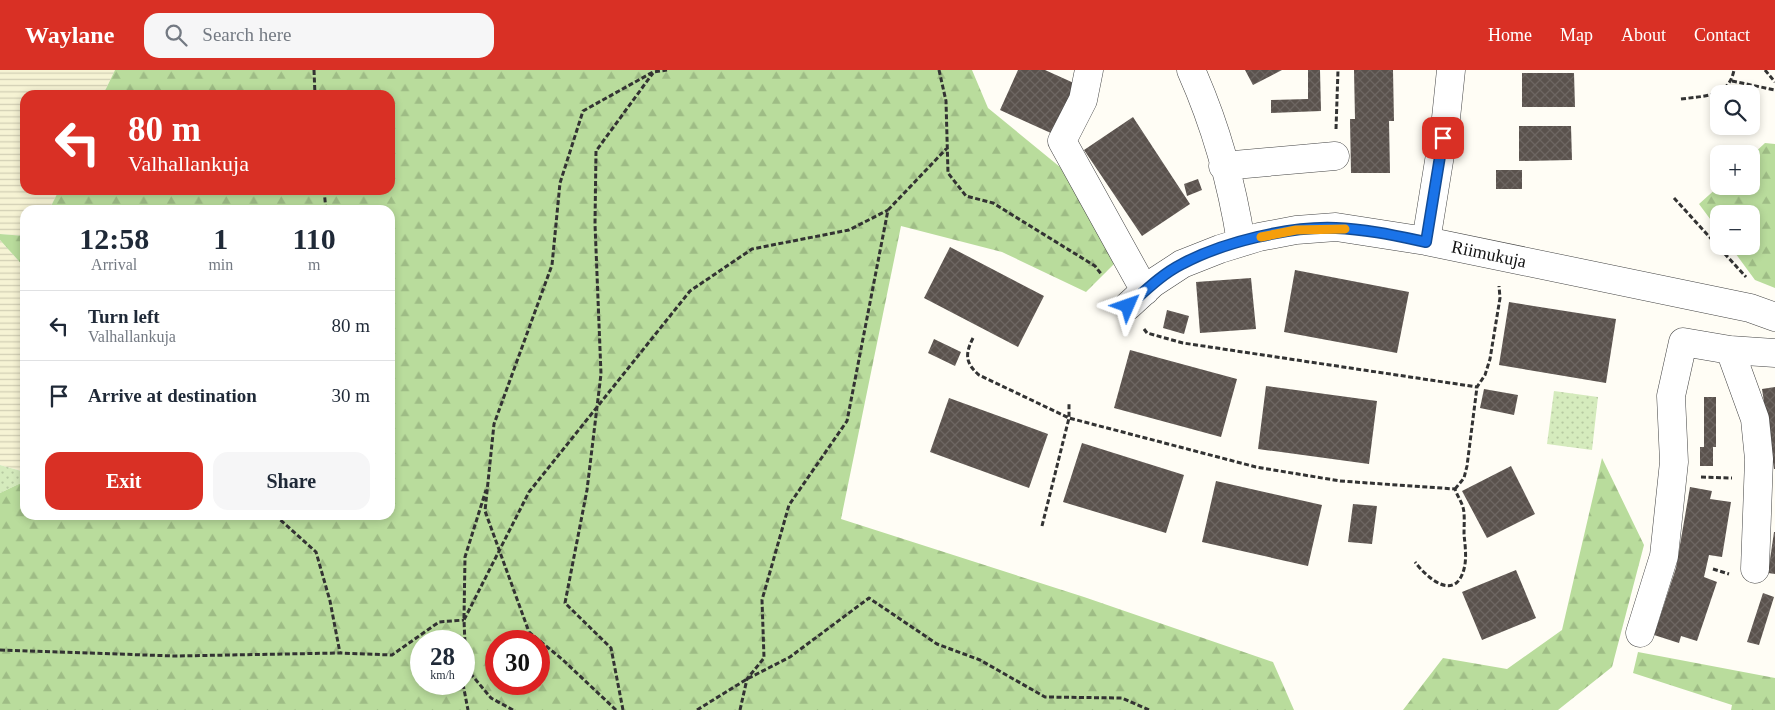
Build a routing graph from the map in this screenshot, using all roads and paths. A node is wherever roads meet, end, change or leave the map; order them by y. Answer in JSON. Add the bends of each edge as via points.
{"nodes":[{"id":1,"x":314,"y":70,"type":"edge"},
{"id":2,"x":667,"y":70,"type":"edge"},
{"id":3,"x":939,"y":70,"type":"edge"},
{"id":4,"x":1089,"y":70,"type":"edge"},
{"id":5,"x":1191,"y":70,"type":"edge"},
{"id":6,"x":1338,"y":70,"type":"edge"},
{"id":7,"x":1450,"y":70,"type":"edge"},
{"id":8,"x":1734,"y":70,"type":"edge"},
{"id":9,"x":1766,"y":70,"type":"edge"},
{"id":10,"x":654,"y":71,"type":"edge"},
{"id":11,"x":1732,"y":81,"type":"junction"},
{"id":12,"x":1775,"y":82,"type":"edge"},
{"id":13,"x":315,"y":90,"type":"edge"},
{"id":14,"x":1775,"y":90,"type":"edge"},
{"id":15,"x":1682,"y":99,"type":"dead end"},
{"id":16,"x":948,"y":147,"type":"junction"},
{"id":17,"x":1335,"y":156,"type":"joint"},
{"id":18,"x":1223,"y":166,"type":"junction"},
{"id":19,"x":1674,"y":198,"type":"dead end"},
{"id":20,"x":888,"y":210,"type":"junction"},
{"id":21,"x":1241,"y":242,"type":"junction"},
{"id":22,"x":1426,"y":242,"type":"junction"},
{"id":23,"x":1495,"y":283,"type":"dead end"},
{"id":24,"x":1752,"y":283,"type":"dead end"},
{"id":25,"x":1136,"y":298,"type":"junction"},
{"id":26,"x":1775,"y":317,"type":"edge"},
{"id":27,"x":973,"y":338,"type":"dead end"},
{"id":28,"x":1730,"y":350,"type":"junction"},
{"id":29,"x":1775,"y":353,"type":"edge"},
{"id":30,"x":1477,"y":387,"type":"junction"},
{"id":31,"x":1069,"y":404,"type":"dead end"},
{"id":32,"x":597,"y":407,"type":"junction"},
{"id":33,"x":1069,"y":418,"type":"junction"},
{"id":34,"x":1673,"y":476,"type":"junction"},
{"id":35,"x":1758,"y":479,"type":"junction"},
{"id":36,"x":488,"y":481,"type":"junction"},
{"id":37,"x":1455,"y":489,"type":"junction"},
{"id":38,"x":281,"y":520,"type":"edge"},
{"id":39,"x":1042,"y":526,"type":"dead end"},
{"id":40,"x":500,"y":548,"type":"junction"},
{"id":41,"x":1415,"y":562,"type":"dead end"},
{"id":42,"x":1756,"y":569,"type":"dead end"},
{"id":43,"x":464,"y":620,"type":"junction"},
{"id":44,"x":464,"y":630,"type":"edge"},
{"id":45,"x":1640,"y":633,"type":"dead end"},
{"id":46,"x":0,"y":650,"type":"edge"},
{"id":47,"x":340,"y":652,"type":"junction"},
{"id":48,"x":747,"y":679,"type":"junction"},
{"id":49,"x":465,"y":695,"type":"edge"},
{"id":50,"x":468,"y":710,"type":"edge"},
{"id":51,"x":513,"y":710,"type":"edge"},
{"id":52,"x":616,"y":710,"type":"edge"},
{"id":53,"x":623,"y":710,"type":"edge"},
{"id":54,"x":697,"y":710,"type":"edge"},
{"id":55,"x":740,"y":710,"type":"edge"},
{"id":56,"x":1149,"y":710,"type":"edge"}],
"edges":[{"from":1,"to":13,"type":"path"},
{"from":2,"to":10,"type":"path"},
{"from":3,"to":16,"type":"path","via":[[946,101]]},
{"from":4,"to":25,"type":"street","via":[[1083,100],[1062,141]]},
{"from":5,"to":18,"type":"street","via":[[1208,110]]},
{"from":6,"to":17,"type":"path"},
{"from":7,"to":22,"type":"street","via":[[1446,118]]},
{"from":8,"to":11,"type":"path"},
{"from":9,"to":12,"type":"path"},
{"from":10,"to":32,"type":"path","via":[[596,151],[600,374]]},
{"from":10,"to":36,"type":"path","via":[[583,110],[560,184],[552,265],[494,424]]},
{"from":11,"to":14,"type":"path"},
{"from":11,"to":15,"type":"path","via":[[1718,94]]},
{"from":16,"to":20,"type":"path"},
{"from":16,"to":25,"type":"path","via":[[948,173],[966,196],[993,203],[1095,266]]},
{"from":17,"to":18,"type":"street"},
{"from":18,"to":21,"type":"street"},
{"from":19,"to":24,"type":"path"},
{"from":20,"to":32,"type":"path","via":[[849,230],[752,249],[690,291]]},
{"from":20,"to":48,"type":"path","via":[[847,421],[789,505],[762,600],[764,658]]},
{"from":21,"to":22,"type":"street","name":"Riimukuja","via":[[1296,230],[1336,228]]},
{"from":21,"to":25,"type":"street","name":"Riimukuja","via":[[1182,264]]},
{"from":22,"to":26,"type":"street","name":"Riimukuja","via":[[1750,308]]},
{"from":23,"to":30,"type":"path","via":[[1501,288],[1490,359]]},
{"from":25,"to":30,"type":"path","via":[[1147,332],[1183,343]]},
{"from":27,"to":33,"type":"path","via":[[967,359],[970,368]]},
{"from":28,"to":29,"type":"street"},
{"from":28,"to":34,"type":"street","via":[[1683,342],[1671,396]]},
{"from":28,"to":35,"type":"street","via":[[1755,419]]},
{"from":30,"to":37,"type":"path","via":[[1467,466],[1464,478]]},
{"from":31,"to":33,"type":"path"},
{"from":32,"to":40,"type":"path","via":[[529,492]]},
{"from":32,"to":53,"type":"path","via":[[587,490],[565,603],[611,648]]},
{"from":33,"to":37,"type":"path","via":[[1285,473],[1340,481]]},
{"from":33,"to":39,"type":"path"},
{"from":34,"to":35,"type":"path"},
{"from":34,"to":45,"type":"street","via":[[1664,556]]},
{"from":35,"to":42,"type":"street"},
{"from":36,"to":40,"type":"path","via":[[485,511]]},
{"from":36,"to":43,"type":"path","via":[[465,557]]},
{"from":37,"to":41,"type":"path","via":[[1463,508],[1465,555],[1462,576],[1454,584],[1437,584]]},
{"from":38,"to":47,"type":"path","via":[[316,552]]},
{"from":40,"to":43,"type":"path"},
{"from":40,"to":52,"type":"path","via":[[529,632]]},
{"from":43,"to":44,"type":"path"},
{"from":43,"to":47,"type":"path","via":[[439,622],[392,655]]},
{"from":43,"to":51,"type":"path","via":[[466,668],[492,698]]},
{"from":46,"to":47,"type":"path","via":[[175,656]]},
{"from":48,"to":54,"type":"path"},
{"from":48,"to":55,"type":"path"},
{"from":48,"to":56,"type":"path","via":[[790,657],[869,598],[937,644],[980,660],[1045,697],[1122,698]]},
{"from":49,"to":50,"type":"path"}]}
